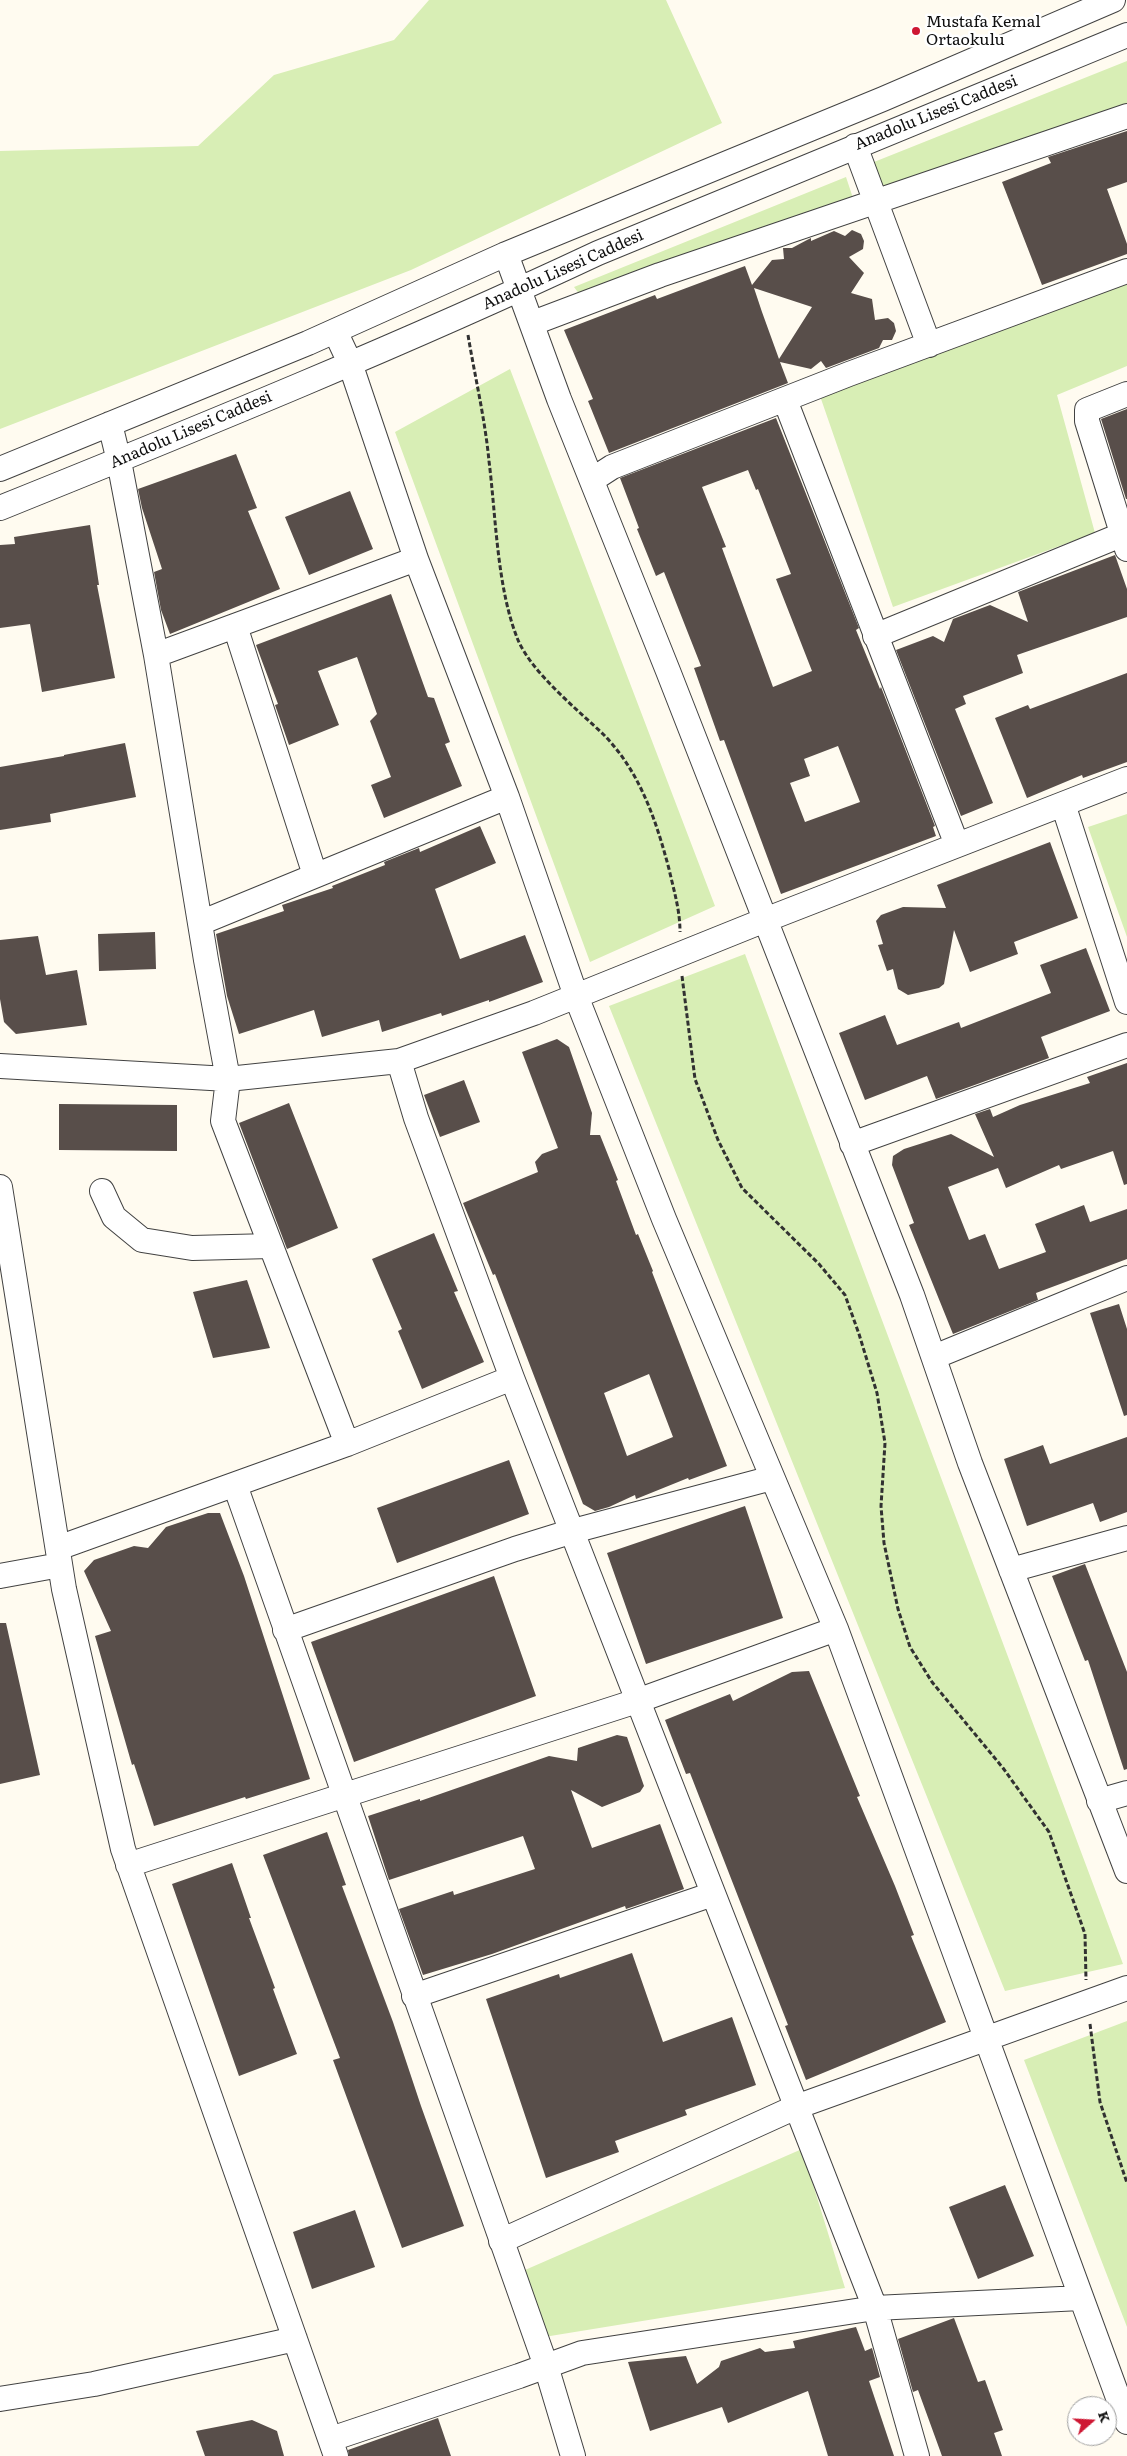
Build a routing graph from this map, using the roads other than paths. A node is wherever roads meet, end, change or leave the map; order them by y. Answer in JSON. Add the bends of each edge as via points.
{"nodes":[{"id":1,"x":1113,"y":0,"type":"edge"},
{"id":2,"x":1127,"y":35,"type":"edge"},
{"id":3,"x":1127,"y":116,"type":"edge"},
{"id":4,"x":854,"y":146,"type":"junction"},
{"id":5,"x":875,"y":201,"type":"junction"},
{"id":6,"x":506,"y":254,"type":"junction"},
{"id":7,"x":1127,"y":272,"type":"edge"},
{"id":8,"x":519,"y":290,"type":"junction"},
{"id":9,"x":533,"y":323,"type":"junction"},
{"id":10,"x":335,"y":331,"type":"junction"},
{"id":11,"x":929,"y":345,"type":"junction"},
{"id":12,"x":350,"y":363,"type":"junction"},
{"id":13,"x":1127,"y":394,"type":"edge"},
{"id":14,"x":785,"y":400,"type":"junction"},
{"id":15,"x":110,"y":424,"type":"junction"},
{"id":16,"x":119,"y":461,"type":"junction"},
{"id":17,"x":0,"y":469,"type":"edge"},
{"id":18,"x":592,"y":480,"type":"junction"},
{"id":19,"x":0,"y":508,"type":"edge"},
{"id":20,"x":1124,"y":543,"type":"edge"},
{"id":21,"x":416,"y":559,"type":"junction"},
{"id":22,"x":235,"y":626,"type":"junction"},
{"id":23,"x":875,"y":636,"type":"junction"},
{"id":24,"x":156,"y":655,"type":"junction"},
{"id":25,"x":1127,"y":780,"type":"edge"},
{"id":26,"x":507,"y":797,"type":"junction"},
{"id":27,"x":1063,"y":804,"type":"junction"},
{"id":28,"x":957,"y":845,"type":"junction"},
{"id":29,"x":316,"y":876,"type":"junction"},
{"id":30,"x":765,"y":920,"type":"junction"},
{"id":31,"x":200,"y":923,"type":"junction"},
{"id":32,"x":576,"y":996,"type":"junction"},
{"id":33,"x":1127,"y":1002,"type":"edge"},
{"id":34,"x":1127,"y":1045,"type":"edge"},
{"id":35,"x":400,"y":1061,"type":"junction"},
{"id":36,"x":0,"y":1066,"type":"edge"},
{"id":37,"x":228,"y":1079,"type":"junction"},
{"id":38,"x":852,"y":1144,"type":"junction"},
{"id":39,"x":0,"y":1187,"type":"edge"},
{"id":40,"x":102,"y":1191,"type":"dead end"},
{"id":41,"x":271,"y":1246,"type":"junction"},
{"id":42,"x":1127,"y":1278,"type":"edge"},
{"id":43,"x":10,"y":1306,"type":"edge"},
{"id":44,"x":934,"y":1357,"type":"junction"},
{"id":45,"x":512,"y":1378,"type":"junction"},
{"id":46,"x":347,"y":1444,"type":"junction"},
{"id":47,"x":772,"y":1478,"type":"junction"},
{"id":48,"x":235,"y":1485,"type":"junction"},
{"id":49,"x":573,"y":1531,"type":"junction"},
{"id":50,"x":1127,"y":1538,"type":"edge"},
{"id":51,"x":59,"y":1557,"type":"junction"},
{"id":52,"x":1011,"y":1570,"type":"junction"},
{"id":53,"x":0,"y":1576,"type":"edge"},
{"id":54,"x":285,"y":1630,"type":"junction"},
{"id":55,"x":836,"y":1630,"type":"junction"},
{"id":56,"x":637,"y":1701,"type":"junction"},
{"id":57,"x":1127,"y":1792,"type":"edge"},
{"id":58,"x":345,"y":1796,"type":"junction"},
{"id":59,"x":1099,"y":1801,"type":"junction"},
{"id":60,"x":128,"y":1865,"type":"junction"},
{"id":61,"x":1127,"y":1872,"type":"edge"},
{"id":62,"x":713,"y":1894,"type":"junction"},
{"id":63,"x":1127,"y":1988,"type":"edge"},
{"id":64,"x":414,"y":1996,"type":"junction"},
{"id":65,"x":985,"y":2040,"type":"junction"},
{"id":66,"x":796,"y":2107,"type":"junction"},
{"id":67,"x":501,"y":2241,"type":"junction"},
{"id":68,"x":1081,"y":2298,"type":"junction"},
{"id":69,"x":875,"y":2308,"type":"junction"},
{"id":70,"x":296,"y":2339,"type":"junction"},
{"id":71,"x":546,"y":2366,"type":"junction"},
{"id":72,"x":0,"y":2400,"type":"edge"},
{"id":73,"x":1127,"y":2422,"type":"edge"},
{"id":74,"x":333,"y":2448,"type":"edge"},
{"id":75,"x":572,"y":2456,"type":"edge"},
{"id":76,"x":918,"y":2456,"type":"edge"}],
"edges":[{"from":1,"to":6,"type":"street","name":"Anadolu Lisesi Caddesi","via":[[883,99]]},
{"from":2,"to":4,"type":"street","name":"Anadolu Lisesi Caddesi"},
{"from":3,"to":5,"type":"street"},
{"from":4,"to":5,"type":"street"},
{"from":4,"to":8,"type":"street","name":"Anadolu Lisesi Caddesi","via":[[598,253]]},
{"from":5,"to":9,"type":"street","via":[[660,275]]},
{"from":5,"to":11,"type":"street"},
{"from":6,"to":8,"type":"street"},
{"from":6,"to":10,"type":"street","name":"Anadolu Lisesi Caddesi"},
{"from":7,"to":11,"type":"street"},
{"from":8,"to":9,"type":"street"},
{"from":8,"to":12,"type":"street","name":"Anadolu Lisesi Caddesi"},
{"from":9,"to":18,"type":"street"},
{"from":10,"to":12,"type":"street"},
{"from":10,"to":15,"type":"street","name":"Anadolu Lisesi Caddesi"},
{"from":11,"to":14,"type":"street"},
{"from":12,"to":16,"type":"street","name":"Anadolu Lisesi Caddesi"},
{"from":12,"to":21,"type":"street"},
{"from":13,"to":20,"type":"street","via":[[1087,410],[1087,421]]},
{"from":14,"to":18,"type":"street","via":[[612,467]]},
{"from":14,"to":23,"type":"street"},
{"from":15,"to":16,"type":"street"},
{"from":15,"to":17,"type":"street","name":"Anadolu Lisesi Caddesi"},
{"from":16,"to":19,"type":"street","name":"Anadolu Lisesi Caddesi"},
{"from":16,"to":24,"type":"street"},
{"from":18,"to":30,"type":"street"},
{"from":20,"to":23,"type":"street"},
{"from":21,"to":22,"type":"street"},
{"from":21,"to":26,"type":"street"},
{"from":22,"to":24,"type":"street"},
{"from":22,"to":29,"type":"street"},
{"from":23,"to":28,"type":"street"},
{"from":24,"to":31,"type":"street"},
{"from":25,"to":27,"type":"street"},
{"from":26,"to":29,"type":"street"},
{"from":26,"to":32,"type":"street"},
{"from":27,"to":28,"type":"street"},
{"from":27,"to":33,"type":"street"},
{"from":28,"to":30,"type":"street"},
{"from":29,"to":31,"type":"street"},
{"from":30,"to":32,"type":"street"},
{"from":30,"to":38,"type":"street"},
{"from":31,"to":37,"type":"street"},
{"from":32,"to":35,"type":"street"},
{"from":32,"to":47,"type":"street","via":[[664,1220]]},
{"from":34,"to":38,"type":"street"},
{"from":35,"to":37,"type":"street"},
{"from":35,"to":45,"type":"street","via":[[416,1118]]},
{"from":36,"to":37,"type":"street"},
{"from":37,"to":41,"type":"street","via":[[223,1121]]},
{"from":38,"to":44,"type":"street"},
{"from":39,"to":43,"type":"street"},
{"from":40,"to":41,"type":"street","via":[[114,1217],[142,1240],[192,1248]]},
{"from":41,"to":46,"type":"street"},
{"from":42,"to":44,"type":"street"},
{"from":43,"to":51,"type":"street"},
{"from":44,"to":52,"type":"street"},
{"from":45,"to":46,"type":"street"},
{"from":45,"to":49,"type":"street"},
{"from":46,"to":48,"type":"street"},
{"from":47,"to":49,"type":"street"},
{"from":47,"to":55,"type":"street"},
{"from":48,"to":51,"type":"street"},
{"from":48,"to":54,"type":"street"},
{"from":49,"to":54,"type":"street"},
{"from":49,"to":56,"type":"street"},
{"from":50,"to":52,"type":"street"},
{"from":51,"to":53,"type":"street"},
{"from":51,"to":60,"type":"street"},
{"from":52,"to":59,"type":"street"},
{"from":54,"to":58,"type":"street"},
{"from":55,"to":56,"type":"street"},
{"from":55,"to":65,"type":"street"},
{"from":56,"to":58,"type":"street"},
{"from":56,"to":62,"type":"street"},
{"from":57,"to":59,"type":"street"},
{"from":58,"to":60,"type":"street"},
{"from":58,"to":64,"type":"street"},
{"from":59,"to":61,"type":"street"},
{"from":60,"to":70,"type":"street"},
{"from":62,"to":64,"type":"street"},
{"from":62,"to":66,"type":"street"},
{"from":63,"to":65,"type":"street"},
{"from":64,"to":67,"type":"street"},
{"from":65,"to":66,"type":"street"},
{"from":65,"to":68,"type":"street"},
{"from":66,"to":67,"type":"street"},
{"from":66,"to":69,"type":"street"},
{"from":67,"to":71,"type":"street"},
{"from":68,"to":69,"type":"street"},
{"from":68,"to":73,"type":"street"},
{"from":69,"to":71,"type":"street","via":[[582,2353]]},
{"from":69,"to":76,"type":"street"},
{"from":70,"to":72,"type":"street","via":[[94,2384]]},
{"from":70,"to":74,"type":"street"},
{"from":71,"to":74,"type":"street"},
{"from":71,"to":75,"type":"street"}]}
